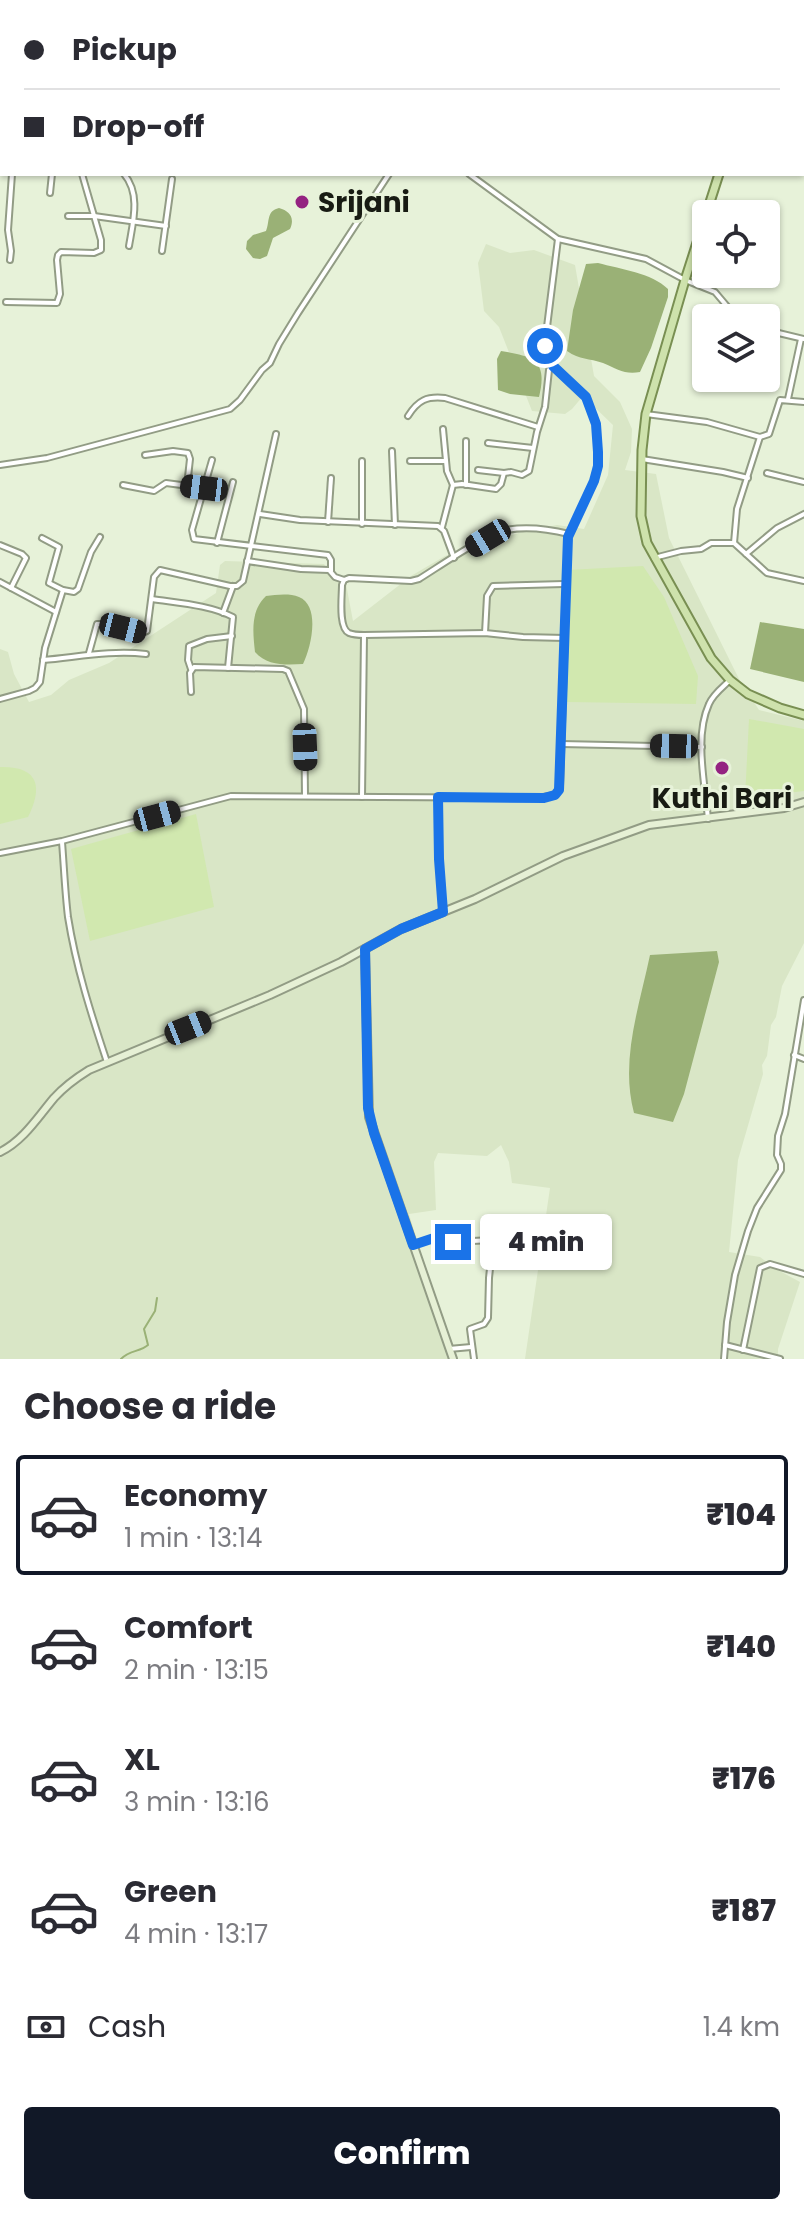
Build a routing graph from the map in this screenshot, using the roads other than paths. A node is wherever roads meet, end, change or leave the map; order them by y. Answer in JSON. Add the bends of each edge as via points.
{"nodes":[{"id":1,"x":12,"y":176,"type":"edge"},
{"id":2,"x":52,"y":176,"type":"edge"},
{"id":3,"x":83,"y":176,"type":"edge"},
{"id":4,"x":126,"y":176,"type":"edge"},
{"id":5,"x":388,"y":176,"type":"edge"},
{"id":6,"x":472,"y":176,"type":"edge"},
{"id":7,"x":718,"y":176,"type":"edge"},
{"id":8,"x":172,"y":179,"type":"dead end"},
{"id":9,"x":50,"y":193,"type":"dead end"},
{"id":10,"x":68,"y":216,"type":"dead end"},
{"id":11,"x":94,"y":216,"type":"junction"},
{"id":12,"x":132,"y":222,"type":"junction"},
{"id":13,"x":166,"y":226,"type":"junction"},
{"id":14,"x":558,"y":239,"type":"junction"},
{"id":15,"x":129,"y":246,"type":"dead end"},
{"id":16,"x":162,"y":251,"type":"dead end"},
{"id":17,"x":10,"y":260,"type":"dead end"},
{"id":18,"x":685,"y":280,"type":"junction"},
{"id":19,"x":6,"y":302,"type":"dead end"},
{"id":20,"x":725,"y":304,"type":"edge"},
{"id":21,"x":780,"y":334,"type":"edge"},
{"id":22,"x":802,"y":339,"type":"edge"},
{"id":23,"x":553,"y":366,"type":"junction"},
{"id":24,"x":788,"y":400,"type":"junction"},
{"id":25,"x":804,"y":402,"type":"edge"},
{"id":26,"x":646,"y":414,"type":"junction"},
{"id":27,"x":408,"y":416,"type":"dead end"},
{"id":28,"x":538,"y":427,"type":"junction"},
{"id":29,"x":443,"y":429,"type":"dead end"},
{"id":30,"x":276,"y":434,"type":"dead end"},
{"id":31,"x":760,"y":437,"type":"junction"},
{"id":32,"x":466,"y":441,"type":"dead end"},
{"id":33,"x":488,"y":443,"type":"dead end"},
{"id":34,"x":534,"y":448,"type":"junction"},
{"id":35,"x":392,"y":451,"type":"dead end"},
{"id":36,"x":145,"y":455,"type":"dead end"},
{"id":37,"x":642,"y":459,"type":"junction"},
{"id":38,"x":212,"y":460,"type":"dead end"},
{"id":39,"x":362,"y":461,"type":"dead end"},
{"id":40,"x":410,"y":461,"type":"dead end"},
{"id":41,"x":446,"y":461,"type":"junction"},
{"id":42,"x":0,"y":465,"type":"edge"},
{"id":43,"x":478,"y":470,"type":"dead end"},
{"id":44,"x":504,"y":473,"type":"junction"},
{"id":45,"x":767,"y":473,"type":"dead end"},
{"id":46,"x":331,"y":478,"type":"dead end"},
{"id":47,"x":748,"y":478,"type":"junction"},
{"id":48,"x":233,"y":482,"type":"dead end"},
{"id":49,"x":804,"y":482,"type":"edge"},
{"id":50,"x":123,"y":485,"type":"dead end"},
{"id":51,"x":453,"y":485,"type":"junction"},
{"id":52,"x":466,"y":485,"type":"junction"},
{"id":53,"x":187,"y":486,"type":"junction"},
{"id":54,"x":204,"y":488,"type":"junction"},
{"id":55,"x":260,"y":514,"type":"junction"},
{"id":56,"x":804,"y":514,"type":"edge"},
{"id":57,"x":328,"y":522,"type":"junction"},
{"id":58,"x":362,"y":524,"type":"junction"},
{"id":59,"x":395,"y":525,"type":"junction"},
{"id":60,"x":442,"y":527,"type":"junction"},
{"id":61,"x":569,"y":534,"type":"junction"},
{"id":62,"x":100,"y":537,"type":"dead end"},
{"id":63,"x":42,"y":538,"type":"dead end"},
{"id":64,"x":217,"y":543,"type":"junction"},
{"id":65,"x":734,"y":543,"type":"junction"},
{"id":66,"x":0,"y":545,"type":"edge"},
{"id":67,"x":249,"y":546,"type":"junction"},
{"id":68,"x":746,"y":554,"type":"junction"},
{"id":69,"x":454,"y":558,"type":"junction"},
{"id":70,"x":654,"y":558,"type":"junction"},
{"id":71,"x":247,"y":561,"type":"junction"},
{"id":72,"x":331,"y":571,"type":"junction"},
{"id":73,"x":344,"y":580,"type":"junction"},
{"id":74,"x":804,"y":581,"type":"edge"},
{"id":75,"x":0,"y":582,"type":"edge"},
{"id":76,"x":565,"y":584,"type":"junction"},
{"id":77,"x":233,"y":586,"type":"junction"},
{"id":78,"x":11,"y":588,"type":"junction"},
{"id":79,"x":63,"y":590,"type":"junction"},
{"id":80,"x":152,"y":599,"type":"junction"},
{"id":81,"x":56,"y":612,"type":"junction"},
{"id":82,"x":223,"y":613,"type":"junction"},
{"id":83,"x":485,"y":633,"type":"junction"},
{"id":84,"x":364,"y":635,"type":"junction"},
{"id":85,"x":232,"y":636,"type":"junction"},
{"id":86,"x":565,"y":638,"type":"junction"},
{"id":87,"x":89,"y":653,"type":"junction"},
{"id":88,"x":146,"y":654,"type":"dead end"},
{"id":89,"x":43,"y":660,"type":"junction"},
{"id":90,"x":228,"y":668,"type":"junction"},
{"id":91,"x":191,"y":669,"type":"junction"},
{"id":92,"x":730,"y":680,"type":"junction"},
{"id":93,"x":191,"y":692,"type":"dead end"},
{"id":94,"x":0,"y":699,"type":"edge"},
{"id":95,"x":804,"y":715,"type":"edge"},
{"id":96,"x":561,"y":744,"type":"junction"},
{"id":97,"x":702,"y":747,"type":"junction"},
{"id":98,"x":305,"y":796,"type":"junction"},
{"id":99,"x":362,"y":797,"type":"junction"},
{"id":100,"x":438,"y":797,"type":"junction"},
{"id":101,"x":804,"y":802,"type":"edge"},
{"id":102,"x":708,"y":819,"type":"junction"},
{"id":103,"x":62,"y":841,"type":"junction"},
{"id":104,"x":0,"y":853,"type":"edge"},
{"id":105,"x":443,"y":912,"type":"junction"},
{"id":106,"x":365,"y":949,"type":"junction"},
{"id":107,"x":804,"y":1000,"type":"edge"},
{"id":108,"x":794,"y":1055,"type":"junction"},
{"id":109,"x":804,"y":1059,"type":"edge"},
{"id":110,"x":107,"y":1062,"type":"junction"},
{"id":111,"x":0,"y":1152,"type":"edge"},
{"id":112,"x":413,"y":1245,"type":"junction"},
{"id":113,"x":804,"y":1274,"type":"edge"},
{"id":114,"x":725,"y":1345,"type":"junction"},
{"id":115,"x":472,"y":1347,"type":"junction"},
{"id":116,"x":449,"y":1349,"type":"junction"},
{"id":117,"x":743,"y":1350,"type":"junction"},
{"id":118,"x":453,"y":1359,"type":"edge"},
{"id":119,"x":474,"y":1359,"type":"edge"},
{"id":120,"x":724,"y":1359,"type":"edge"},
{"id":121,"x":780,"y":1359,"type":"edge"}],
"edges":[{"from":1,"to":17,"type":"street"},
{"from":2,"to":9,"type":"street"},
{"from":3,"to":11,"type":"street"},
{"from":4,"to":12,"type":"street","via":[[134,192]]},
{"from":5,"to":42,"type":"street","via":[[270,363],[230,409],[47,458]]},
{"from":6,"to":14,"type":"street"},
{"from":7,"to":18,"type":"main road"},
{"from":8,"to":13,"type":"street"},
{"from":10,"to":11,"type":"street"},
{"from":11,"to":12,"type":"street"},
{"from":11,"to":19,"type":"street","via":[[101,250],[58,255],[57,303]]},
{"from":12,"to":13,"type":"street"},
{"from":12,"to":15,"type":"street"},
{"from":13,"to":16,"type":"street"},
{"from":14,"to":18,"type":"street","via":[[636,256]]},
{"from":14,"to":23,"type":"street","via":[[545,346]]},
{"from":18,"to":20,"type":"street","via":[[715,292]]},
{"from":18,"to":26,"type":"main road"},
{"from":21,"to":22,"type":"street"},
{"from":22,"to":24,"type":"street"},
{"from":23,"to":28,"type":"street"},
{"from":23,"to":61,"type":"street","via":[[586,397],[598,436],[594,481]]},
{"from":24,"to":25,"type":"street"},
{"from":24,"to":31,"type":"street","via":[[779,401],[769,434]]},
{"from":26,"to":31,"type":"street","via":[[707,422]]},
{"from":26,"to":37,"type":"main road"},
{"from":27,"to":28,"type":"street","via":[[424,399],[445,398]]},
{"from":28,"to":34,"type":"street"},
{"from":29,"to":41,"type":"street"},
{"from":30,"to":55,"type":"street"},
{"from":31,"to":47,"type":"street"},
{"from":32,"to":52,"type":"street"},
{"from":33,"to":34,"type":"street"},
{"from":34,"to":44,"type":"street","via":[[526,475]]},
{"from":35,"to":59,"type":"street"},
{"from":36,"to":53,"type":"street","via":[[188,453]]},
{"from":37,"to":47,"type":"street"},
{"from":37,"to":70,"type":"main road","via":[[641,516]]},
{"from":38,"to":54,"type":"street"},
{"from":39,"to":58,"type":"street"},
{"from":40,"to":41,"type":"street"},
{"from":41,"to":51,"type":"street"},
{"from":43,"to":44,"type":"street"},
{"from":44,"to":52,"type":"street","via":[[496,489]]},
{"from":45,"to":49,"type":"street"},
{"from":46,"to":57,"type":"street"},
{"from":47,"to":65,"type":"street","via":[[737,509]]},
{"from":48,"to":64,"type":"street"},
{"from":50,"to":53,"type":"street","via":[[154,491],[164,483]]},
{"from":51,"to":52,"type":"street"},
{"from":51,"to":60,"type":"street"},
{"from":53,"to":54,"type":"street"},
{"from":54,"to":64,"type":"street","via":[[192,536]]},
{"from":55,"to":57,"type":"street"},
{"from":55,"to":67,"type":"street"},
{"from":56,"to":68,"type":"street"},
{"from":57,"to":58,"type":"street"},
{"from":58,"to":59,"type":"street"},
{"from":59,"to":60,"type":"street"},
{"from":60,"to":69,"type":"street"},
{"from":61,"to":69,"type":"street","via":[[508,530]]},
{"from":61,"to":76,"type":"street"},
{"from":62,"to":79,"type":"street","via":[[78,589]]},
{"from":63,"to":79,"type":"street","via":[[59,547],[49,583]]},
{"from":64,"to":67,"type":"street"},
{"from":65,"to":68,"type":"street"},
{"from":65,"to":70,"type":"street","via":[[711,543]]},
{"from":66,"to":78,"type":"street","via":[[26,558]]},
{"from":67,"to":71,"type":"street"},
{"from":67,"to":72,"type":"street","via":[[328,555]]},
{"from":68,"to":74,"type":"street","via":[[767,573]]},
{"from":69,"to":73,"type":"street","via":[[419,579]]},
{"from":70,"to":92,"type":"main road","via":[[711,658]]},
{"from":71,"to":72,"type":"street"},
{"from":71,"to":77,"type":"street","via":[[243,581]]},
{"from":72,"to":73,"type":"street"},
{"from":73,"to":84,"type":"street","via":[[344,628]]},
{"from":75,"to":78,"type":"street"},
{"from":76,"to":83,"type":"street","via":[[493,586],[487,596]]},
{"from":76,"to":86,"type":"street"},
{"from":77,"to":80,"type":"street","via":[[160,570]]},
{"from":77,"to":82,"type":"street"},
{"from":78,"to":81,"type":"street"},
{"from":79,"to":81,"type":"street"},
{"from":80,"to":82,"type":"street"},
{"from":80,"to":87,"type":"street","via":[[147,631],[97,624]]},
{"from":81,"to":89,"type":"street"},
{"from":82,"to":85,"type":"street","via":[[233,617]]},
{"from":83,"to":84,"type":"street"},
{"from":83,"to":86,"type":"street"},
{"from":84,"to":99,"type":"street"},
{"from":85,"to":90,"type":"street"},
{"from":85,"to":91,"type":"street","via":[[189,646]]},
{"from":86,"to":96,"type":"street"},
{"from":87,"to":88,"type":"street"},
{"from":87,"to":89,"type":"street"},
{"from":89,"to":94,"type":"street","via":[[35,688]]},
{"from":90,"to":91,"type":"street"},
{"from":90,"to":98,"type":"street","via":[[283,669],[290,675],[304,709]]},
{"from":91,"to":93,"type":"street"},
{"from":92,"to":95,"type":"main road","via":[[748,694]]},
{"from":92,"to":97,"type":"street","via":[[709,704]]},
{"from":96,"to":97,"type":"street"},
{"from":96,"to":100,"type":"street","via":[[560,786],[553,796]]},
{"from":97,"to":102,"type":"street"},
{"from":98,"to":99,"type":"street"},
{"from":98,"to":103,"type":"street","via":[[231,796]]},
{"from":99,"to":100,"type":"street"},
{"from":100,"to":105,"type":"street"},
{"from":101,"to":102,"type":"main road"},
{"from":102,"to":105,"type":"main road","via":[[649,825],[563,856]]},
{"from":103,"to":104,"type":"street"},
{"from":103,"to":110,"type":"street","via":[[73,945]]},
{"from":105,"to":106,"type":"main road"},
{"from":106,"to":110,"type":"main road","via":[[270,995]]},
{"from":106,"to":112,"type":"main road","via":[[369,1117]]},
{"from":107,"to":108,"type":"street"},
{"from":108,"to":109,"type":"street"},
{"from":108,"to":114,"type":"street","via":[[778,1136],[781,1170],[748,1231],[735,1275]]},
{"from":110,"to":111,"type":"main road","via":[[72,1081]]},
{"from":112,"to":115,"type":"street","via":[[437,1237],[451,1242],[493,1240],[488,1318],[471,1327]]},
{"from":112,"to":116,"type":"main road"},
{"from":113,"to":117,"type":"street","via":[[773,1264],[760,1268]]},
{"from":114,"to":117,"type":"street"},
{"from":114,"to":120,"type":"street"},
{"from":115,"to":116,"type":"street"},
{"from":115,"to":119,"type":"street"},
{"from":116,"to":118,"type":"main road"},
{"from":117,"to":121,"type":"street"}]}
